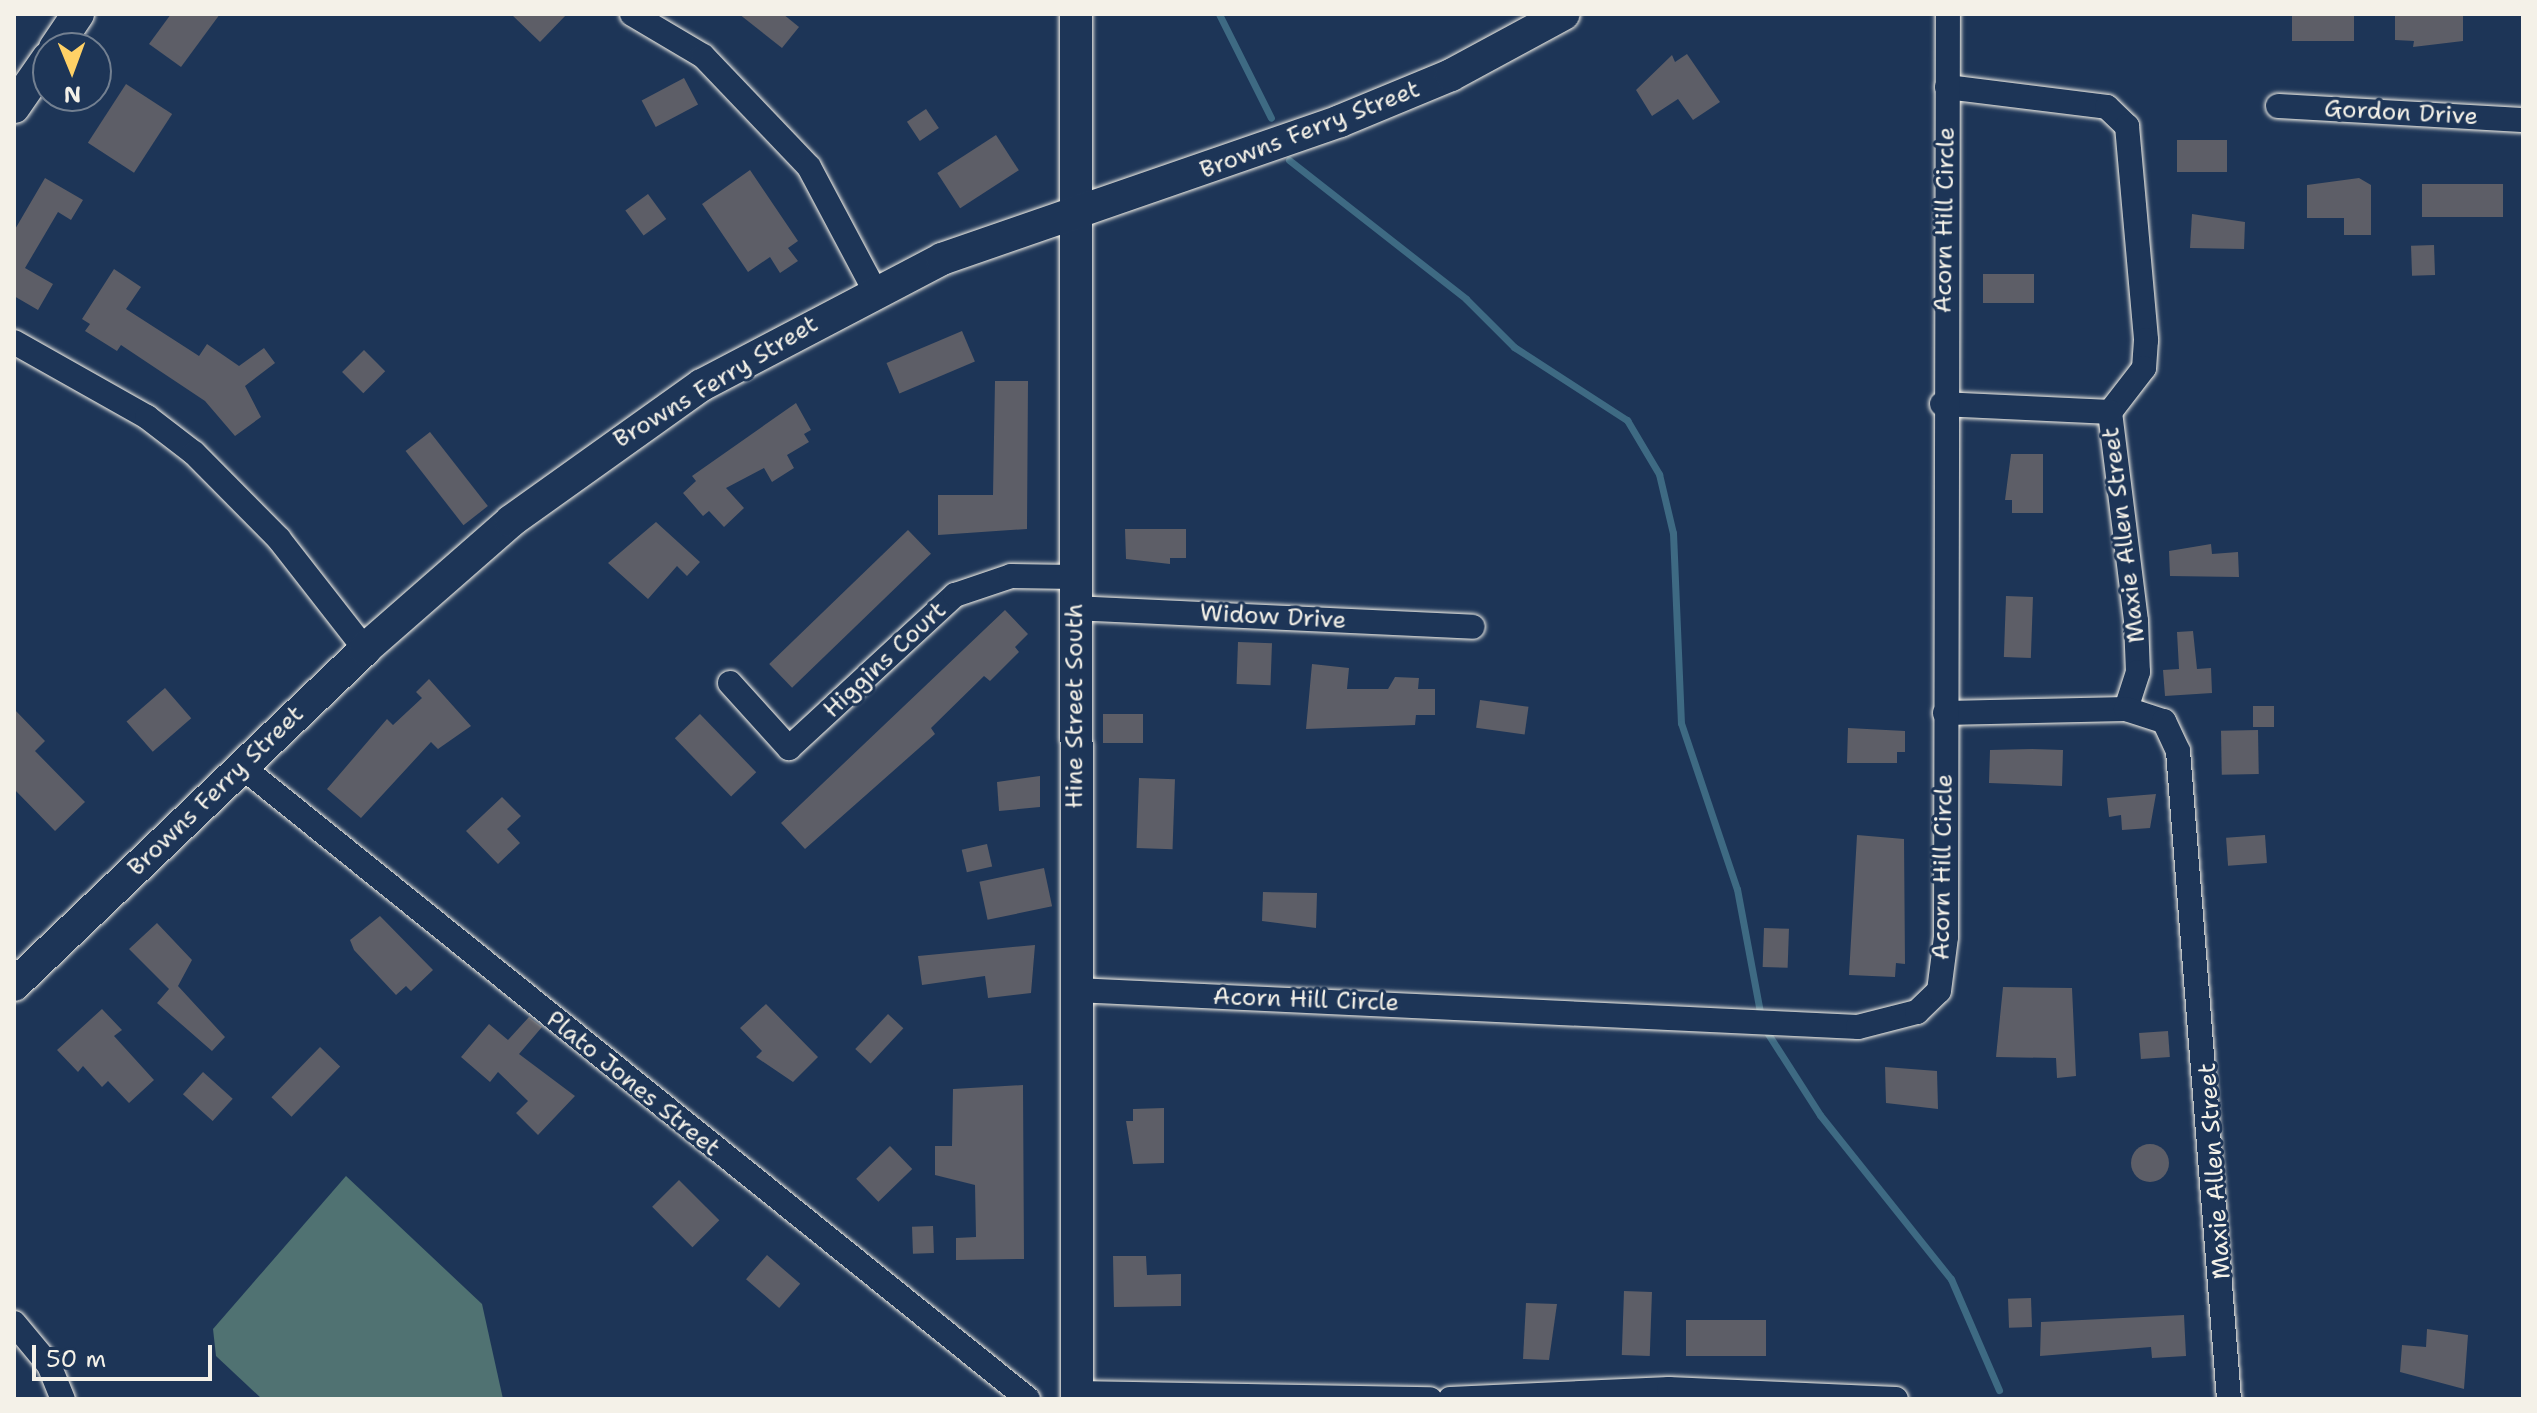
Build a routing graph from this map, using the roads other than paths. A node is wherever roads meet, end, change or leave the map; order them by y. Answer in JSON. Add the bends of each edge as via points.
{"nodes":[{"id":1,"x":78,"y":14,"type":"edge"},
{"id":2,"x":632,"y":14,"type":"edge"},
{"id":3,"x":1076,"y":14,"type":"edge"},
{"id":4,"x":1564,"y":14,"type":"edge"},
{"id":5,"x":1948,"y":14,"type":"edge"},
{"id":6,"x":66,"y":32,"type":"edge"},
{"id":7,"x":32,"y":81,"type":"edge"},
{"id":8,"x":1947,"y":87,"type":"junction"},
{"id":9,"x":2278,"y":106,"type":"dead end"},
{"id":10,"x":14,"y":107,"type":"edge"},
{"id":11,"x":2523,"y":120,"type":"edge"},
{"id":12,"x":1075,"y":217,"type":"junction"},
{"id":13,"x":874,"y":289,"type":"junction"},
{"id":14,"x":14,"y":342,"type":"edge"},
{"id":15,"x":1942,"y":404,"type":"junction"},
{"id":16,"x":2110,"y":412,"type":"junction"},
{"id":17,"x":1074,"y":592,"type":"junction"},
{"id":18,"x":1473,"y":627,"type":"dead end"},
{"id":19,"x":365,"y":649,"type":"junction"},
{"id":20,"x":730,"y":683,"type":"dead end"},
{"id":21,"x":2126,"y":709,"type":"junction"},
{"id":22,"x":1945,"y":713,"type":"junction"},
{"id":23,"x":241,"y":766,"type":"junction"},
{"id":24,"x":14,"y":985,"type":"edge"},
{"id":25,"x":1076,"y":990,"type":"junction"},
{"id":26,"x":14,"y":1323,"type":"edge"},
{"id":27,"x":1077,"y":1396,"type":"edge"},
{"id":28,"x":63,"y":1399,"type":"edge"},
{"id":29,"x":1028,"y":1399,"type":"edge"},
{"id":30,"x":1430,"y":1399,"type":"edge"},
{"id":31,"x":1450,"y":1399,"type":"edge"},
{"id":32,"x":1896,"y":1399,"type":"edge"},
{"id":33,"x":2229,"y":1399,"type":"edge"}],
"edges":[{"from":1,"to":6,"type":"street"},
{"from":2,"to":13,"type":"street","via":[[703,56],[809,167]]},
{"from":3,"to":12,"type":"street","name":"Hine Street South"},
{"from":4,"to":12,"type":"street","name":"Browns Ferry Street","via":[[1451,75]]},
{"from":5,"to":8,"type":"street","name":"Acorn Hill Circle"},
{"from":7,"to":10,"type":"street"},
{"from":8,"to":15,"type":"street","name":"Acorn Hill Circle"},
{"from":8,"to":16,"type":"street","name":"Maxie Allen Street","via":[[2107,107],[2127,126],[2146,340],[2144,368]]},
{"from":9,"to":11,"type":"street","name":"Gordon Drive"},
{"from":12,"to":13,"type":"street","name":"Browns Ferry Street"},
{"from":12,"to":17,"type":"street","name":"Hine Street South"},
{"from":13,"to":19,"type":"street","name":"Browns Ferry Street","via":[[603,450]]},
{"from":14,"to":19,"type":"street","via":[[147,417],[194,453],[279,539]]},
{"from":15,"to":16,"type":"street"},
{"from":15,"to":22,"type":"street","name":"Acorn Hill Circle"},
{"from":16,"to":21,"type":"street","name":"Maxie Allen Street","via":[[2136,621],[2138,672]]},
{"from":17,"to":18,"type":"street","name":"Widow Drive"},
{"from":17,"to":20,"type":"street","name":"Higgins Court","via":[[1011,576],[955,595],[789,748]]},
{"from":17,"to":25,"type":"street","name":"Hine Street South"},
{"from":19,"to":23,"type":"street","name":"Browns Ferry Street"},
{"from":21,"to":22,"type":"street"},
{"from":21,"to":33,"type":"street","name":"Maxie Allen Street","via":[[2164,721],[2184,782]]},
{"from":22,"to":25,"type":"street","name":"Acorn Hill Circle","via":[[1946,937],[1939,991],[1917,1012],[1889,1022],[1858,1027]]},
{"from":23,"to":24,"type":"street","name":"Browns Ferry Street"},
{"from":23,"to":29,"type":"street","name":"Plato Jones Street"},
{"from":25,"to":27,"type":"street","name":"Hine Street South"},
{"from":26,"to":28,"type":"street","via":[[49,1365]]},
{"from":27,"to":30,"type":"street"},
{"from":31,"to":32,"type":"street","via":[[1669,1389]]}]}
